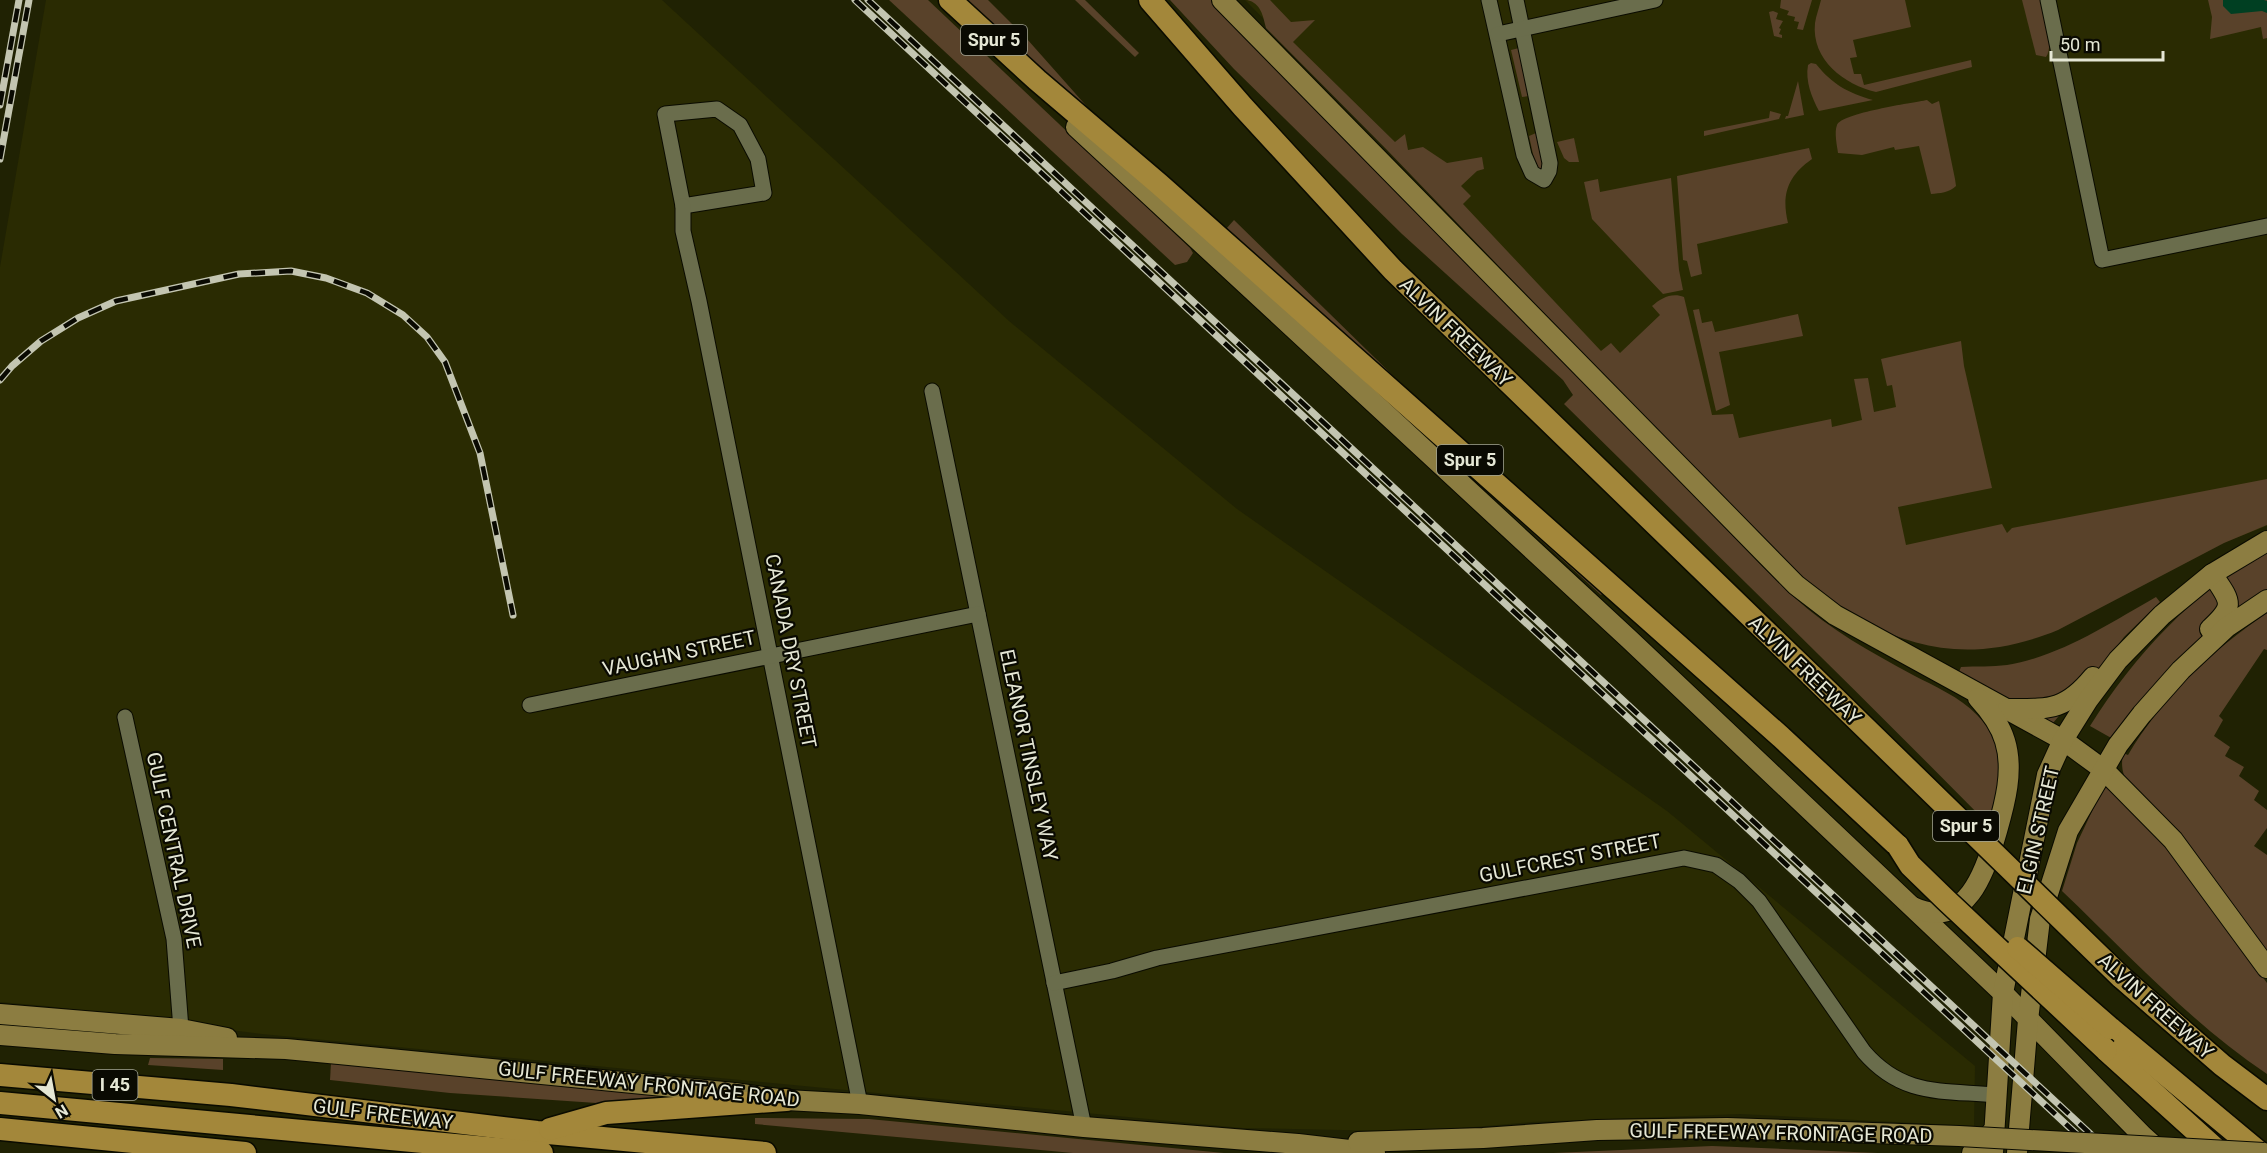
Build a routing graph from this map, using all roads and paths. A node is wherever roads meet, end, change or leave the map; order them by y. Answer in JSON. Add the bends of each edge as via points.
{"nodes":[{"id":1,"x":951,"y":0,"type":"edge"},
{"id":2,"x":1150,"y":0,"type":"edge"},
{"id":3,"x":1222,"y":0,"type":"edge"},
{"id":4,"x":1489,"y":0,"type":"edge"},
{"id":5,"x":1516,"y":0,"type":"edge"},
{"id":6,"x":1654,"y":0,"type":"edge"},
{"id":7,"x":2048,"y":0,"type":"edge"},
{"id":8,"x":1521,"y":30,"type":"junction"},
{"id":9,"x":1498,"y":34,"type":"junction"},
{"id":10,"x":1037,"y":80,"type":"junction"},
{"id":11,"x":1537,"y":107,"type":"junction"},
{"id":12,"x":1515,"y":112,"type":"junction"},
{"id":13,"x":683,"y":206,"type":"junction"},
{"id":14,"x":2267,"y":226,"type":"edge"},
{"id":15,"x":932,"y":391,"type":"dead end"},
{"id":16,"x":2267,"y":541,"type":"edge"},
{"id":17,"x":2212,"y":574,"type":"junction"},
{"id":18,"x":2267,"y":600,"type":"edge"},
{"id":19,"x":2169,"y":609,"type":"junction"},
{"id":20,"x":978,"y":614,"type":"junction"},
{"id":21,"x":770,"y":656,"type":"junction"},
{"id":22,"x":1970,"y":690,"type":"junction"},
{"id":23,"x":530,"y":705,"type":"dead end"},
{"id":24,"x":2005,"y":709,"type":"junction"},
{"id":25,"x":2142,"y":714,"type":"junction"},
{"id":26,"x":125,"y":717,"type":"dead end"},
{"id":27,"x":2063,"y":740,"type":"junction"},
{"id":28,"x":2104,"y":770,"type":"junction"},
{"id":29,"x":1911,"y":906,"type":"junction"},
{"id":30,"x":2267,"y":968,"type":"edge"},
{"id":31,"x":1054,"y":983,"type":"junction"},
{"id":32,"x":2003,"y":993,"type":"junction"},
{"id":33,"x":0,"y":1014,"type":"edge"},
{"id":34,"x":2028,"y":1020,"type":"junction"},
{"id":35,"x":181,"y":1029,"type":"junction"},
{"id":36,"x":0,"y":1035,"type":"edge"},
{"id":37,"x":2108,"y":1039,"type":"junction"},
{"id":38,"x":286,"y":1049,"type":"junction"},
{"id":39,"x":2222,"y":1065,"type":"junction"},
{"id":40,"x":0,"y":1075,"type":"edge"},
{"id":41,"x":2267,"y":1093,"type":"edge"},
{"id":42,"x":1996,"y":1095,"type":"junction"},
{"id":43,"x":786,"y":1100,"type":"junction"},
{"id":44,"x":2267,"y":1100,"type":"edge"},
{"id":45,"x":0,"y":1103,"type":"edge"},
{"id":46,"x":860,"y":1104,"type":"junction"},
{"id":47,"x":1084,"y":1127,"type":"junction"},
{"id":48,"x":0,"y":1129,"type":"edge"},
{"id":49,"x":1994,"y":1130,"type":"junction"},
{"id":50,"x":540,"y":1143,"type":"edge"},
{"id":51,"x":1298,"y":1144,"type":"junction"},
{"id":52,"x":235,"y":1152,"type":"edge"},
{"id":53,"x":765,"y":1153,"type":"edge"},
{"id":54,"x":1375,"y":1153,"type":"edge"},
{"id":55,"x":1972,"y":1153,"type":"edge"},
{"id":56,"x":1993,"y":1153,"type":"edge"},
{"id":57,"x":2017,"y":1153,"type":"edge"},
{"id":58,"x":2162,"y":1153,"type":"edge"},
{"id":59,"x":2220,"y":1153,"type":"edge"},
{"id":60,"x":2262,"y":1153,"type":"edge"}],
"edges":[{"from":1,"to":10,"type":"highway","name":"Spur 5","number":"Spur 5"},
{"from":2,"to":39,"type":"highway","name":"ALVIN FREEWAY","number":"Spur 5","bridge":true,"via":[[1393,270],[2121,977]]},
{"from":3,"to":22,"type":"main road","via":[[1796,585],[1835,615]]},
{"from":4,"to":9,"type":"street"},
{"from":5,"to":8,"type":"street"},
{"from":6,"to":8,"type":"street"},
{"from":7,"to":14,"type":"street","via":[[2102,260]]},
{"from":8,"to":9,"type":"street"},
{"from":8,"to":11,"type":"street"},
{"from":9,"to":12,"type":"street"},
{"from":10,"to":29,"type":"main road","name":"Spur 5","via":[[1046,99]]},
{"from":10,"to":37,"type":"highway","number":"Spur 5","bridge":true,"via":[[1781,737],[1898,846],[1910,865],[1946,900]]},
{"from":11,"to":12,"type":"street"},
{"from":11,"to":12,"type":"street","via":[[1550,163],[1544,180],[1532,173],[1527,164]]},
{"from":13,"to":13,"type":"street","name":"CANADA DRY STREET","via":[[764,193],[758,159],[740,125],[717,110],[665,114]]},
{"from":13,"to":21,"type":"street","name":"CANADA DRY STREET","via":[[683,231]]},
{"from":15,"to":20,"type":"street","name":"ELEANOR TINSLEY WAY"},
{"from":16,"to":17,"type":"main road","name":"ELGIN STREET"},
{"from":17,"to":19,"type":"main road","name":"ELGIN STREET"},
{"from":17,"to":25,"type":"main road","via":[[2226,594],[2226,614],[2165,671]]},
{"from":18,"to":25,"type":"main road","name":"ELGIN STREET","via":[[2227,627]]},
{"from":19,"to":24,"type":"main road","via":[[2134,624],[2069,701],[2048,709]]},
{"from":19,"to":27,"type":"main road","name":"ELGIN STREET","via":[[2118,660]]},
{"from":20,"to":21,"type":"street","name":"VAUGHN STREET"},
{"from":20,"to":31,"type":"street","name":"ELEANOR TINSLEY WAY"},
{"from":21,"to":23,"type":"street","name":"VAUGHN STREET"},
{"from":21,"to":46,"type":"street","name":"CANADA DRY STREET"},
{"from":22,"to":24,"type":"main road"},
{"from":22,"to":29,"type":"main road","via":[[1992,713],[2005,741],[2006,797],[1986,868],[1971,894],[1947,912],[1927,914]]},
{"from":24,"to":27,"type":"main road"},
{"from":25,"to":28,"type":"main road","name":"ELGIN STREET"},
{"from":26,"to":35,"type":"street","name":"GULF CENTRAL DRIVE","via":[[174,939]]},
{"from":27,"to":28,"type":"main road"},
{"from":27,"to":32,"type":"main road","name":"ELGIN STREET","via":[[2047,775]]},
{"from":28,"to":30,"type":"main road","via":[[2173,840]]},
{"from":28,"to":34,"type":"main road","name":"ELGIN STREET","via":[[2068,831],[2040,919]]},
{"from":29,"to":32,"type":"main road","name":"Spur 5"},
{"from":31,"to":42,"type":"street","name":"GULFCREST STREET","via":[[1157,958],[1684,858],[1716,865],[1759,901],[1876,1067],[1914,1086]]},
{"from":31,"to":47,"type":"street","name":"ELEANOR TINSLEY WAY"},
{"from":32,"to":34,"type":"main road","name":"Spur 5"},
{"from":32,"to":42,"type":"main road","name":"ELGIN STREET"},
{"from":33,"to":35,"type":"main road"},
{"from":34,"to":57,"type":"main road","name":"ELGIN STREET"},
{"from":34,"to":58,"type":"main road","name":"Spur 5"},
{"from":35,"to":38,"type":"main road"},
{"from":36,"to":38,"type":"main road","name":"GULF FREEWAY FRONTAGE ROAD","via":[[115,1044]]},
{"from":37,"to":59,"type":"highway"},
{"from":37,"to":60,"type":"highway"},
{"from":38,"to":43,"type":"main road","name":"GULF FREEWAY FRONTAGE ROAD"},
{"from":39,"to":41,"type":"highway"},
{"from":39,"to":44,"type":"highway"},
{"from":40,"to":50,"type":"highway","name":"GULF FREEWAY","number":"I 45","via":[[231,1095]]},
{"from":42,"to":49,"type":"main road","name":"ELGIN STREET"},
{"from":43,"to":46,"type":"main road","name":"GULF FREEWAY FRONTAGE ROAD"},
{"from":43,"to":50,"type":"highway","via":[[606,1113]]},
{"from":45,"to":50,"type":"highway","name":"GULF FREEWAY","via":[[228,1124]]},
{"from":46,"to":47,"type":"main road","name":"GULF FREEWAY FRONTAGE ROAD"},
{"from":47,"to":51,"type":"main road","name":"GULF FREEWAY FRONTAGE ROAD"},
{"from":48,"to":52,"type":"highway"},
{"from":49,"to":55,"type":"main road"},
{"from":49,"to":56,"type":"main road","name":"ELGIN STREET"},
{"from":50,"to":53,"type":"highway","name":"GULF FREEWAY","number":"I 45"},
{"from":51,"to":54,"type":"main road","name":"GULF FREEWAY FRONTAGE ROAD"},
{"from":51,"to":60,"type":"main road","name":"GULF FREEWAY FRONTAGE ROAD","bridge":true,"via":[[1727,1128]]}]}
